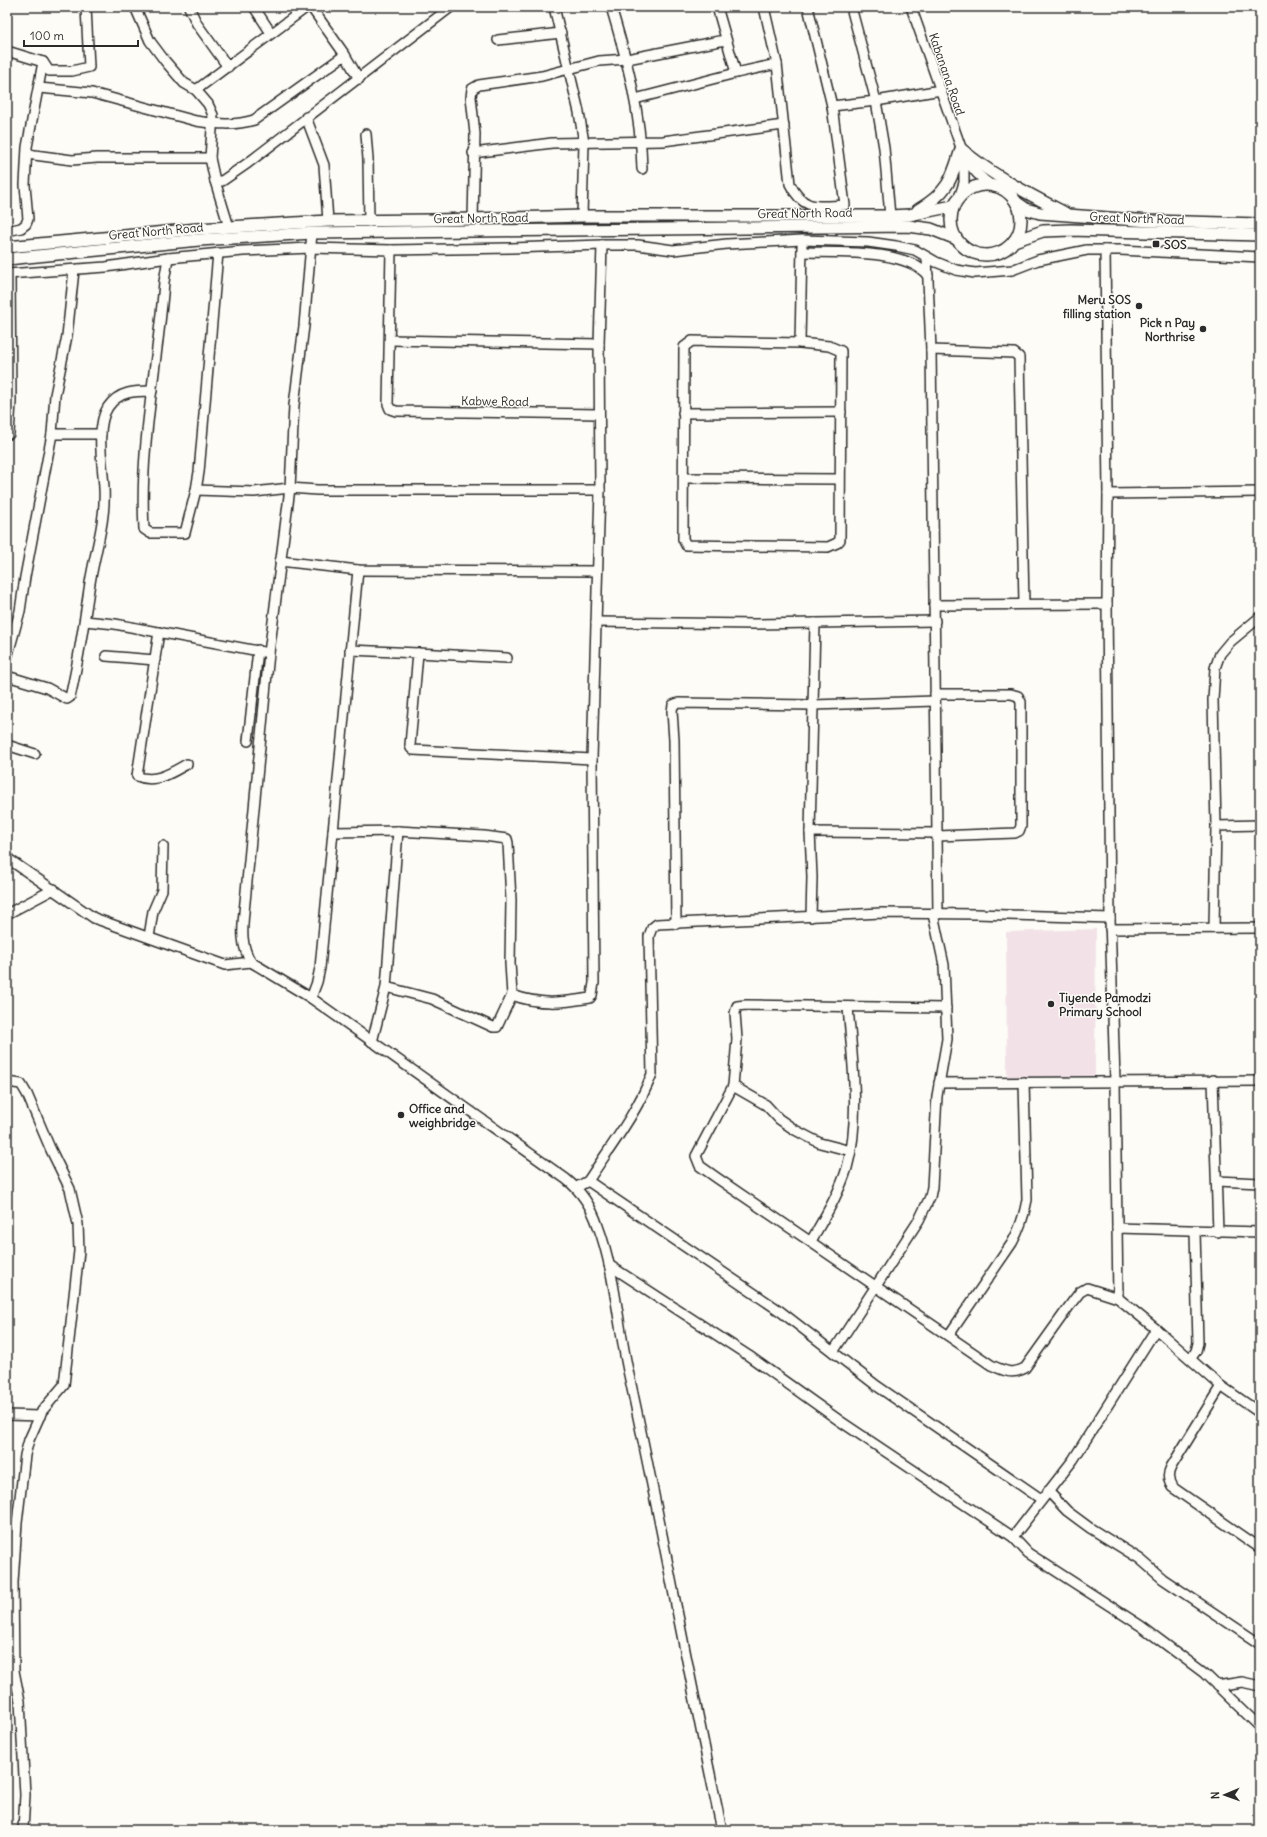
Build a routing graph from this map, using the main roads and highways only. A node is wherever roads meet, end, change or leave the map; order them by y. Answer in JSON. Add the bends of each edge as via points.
{"nodes":[{"id":1,"x":1016,"y":202,"type":"junction"},
{"id":2,"x":954,"y":206,"type":"junction"},
{"id":3,"x":909,"y":215,"type":"junction"},
{"id":4,"x":1069,"y":215,"type":"junction"},
{"id":5,"x":1260,"y":224,"type":"edge"},
{"id":6,"x":1260,"y":235,"type":"edge"},
{"id":7,"x":954,"y":238,"type":"junction"},
{"id":8,"x":1014,"y":241,"type":"junction"},
{"id":9,"x":8,"y":245,"type":"edge"},
{"id":10,"x":7,"y":258,"type":"edge"}],
"edges":[{"from":1,"to":2,"type":"main road","via":[[1003,190],[976,187],[960,195]]},
{"from":1,"to":4,"type":"main road","name":"Great North Road","via":[[1040,213]]},
{"from":1,"to":8,"type":"main road","via":[[1021,219],[1020,230]]},
{"from":2,"to":3,"type":"main road","name":"Great North Road"},
{"from":2,"to":7,"type":"main road","via":[[950,219]]},
{"from":3,"to":4,"type":"main road","via":[[935,200],[953,177],[962,152],[995,174]]},
{"from":3,"to":9,"type":"main road","name":"Great North Road","via":[[582,216],[328,221]]},
{"from":4,"to":5,"type":"main road","name":"Great North Road","via":[[1150,221]]},
{"from":6,"to":8,"type":"main road","name":"Great North Road","via":[[1070,230],[1043,231]]},
{"from":7,"to":8,"type":"main road","via":[[970,252],[986,255],[1002,251]]},
{"from":7,"to":10,"type":"main road","name":"Great North Road","via":[[931,229],[901,226],[312,233],[199,240]]}]}
